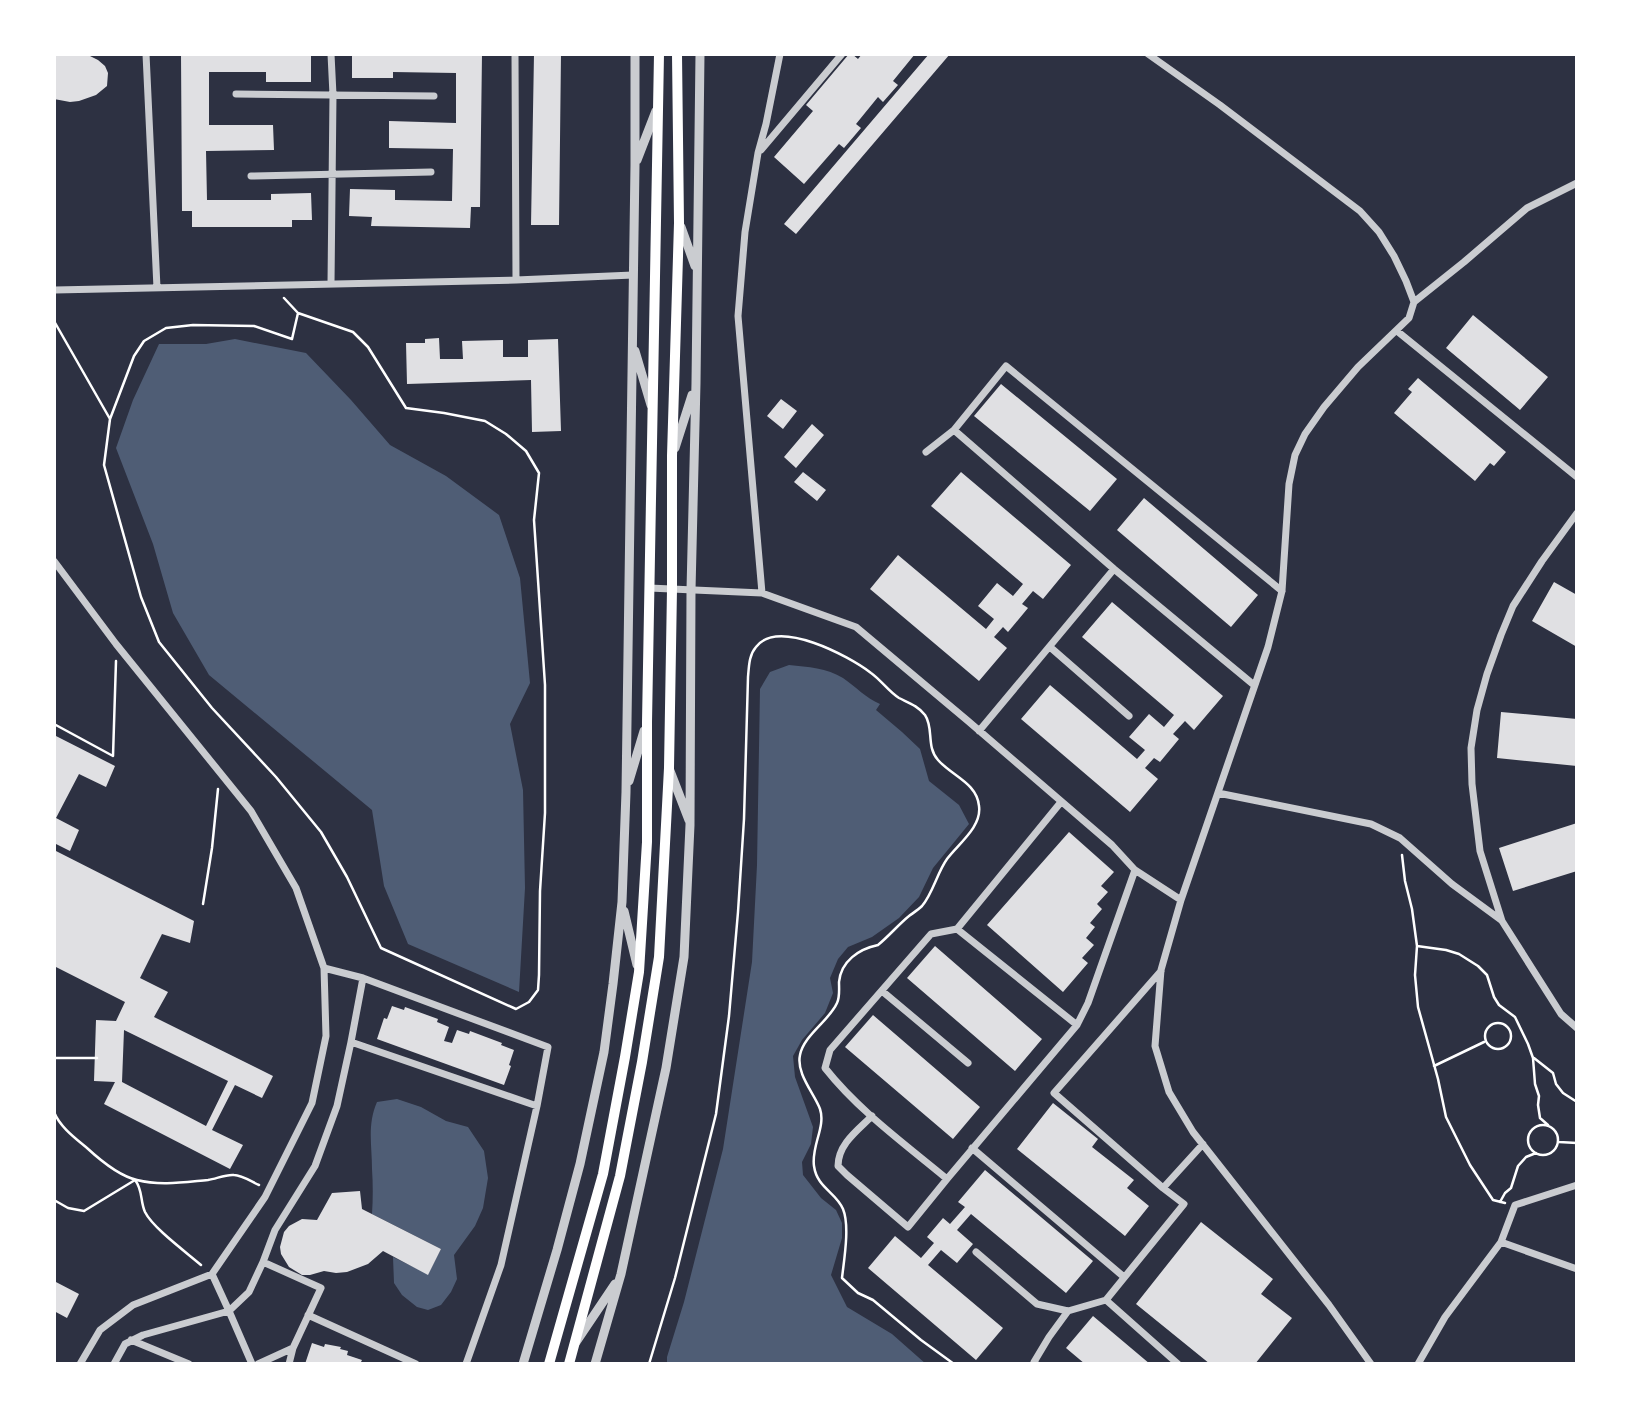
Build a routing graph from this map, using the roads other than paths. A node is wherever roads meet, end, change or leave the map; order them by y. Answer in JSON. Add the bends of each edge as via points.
{"nodes":[{"id":1,"x":146,"y":54,"type":"edge"},
{"id":2,"x":331,"y":54,"type":"edge"},
{"id":3,"x":515,"y":54,"type":"edge"},
{"id":4,"x":635,"y":54,"type":"edge"},
{"id":5,"x":659,"y":54,"type":"edge"},
{"id":6,"x":677,"y":54,"type":"edge"},
{"id":7,"x":700,"y":54,"type":"edge"},
{"id":8,"x":780,"y":54,"type":"edge"},
{"id":9,"x":842,"y":54,"type":"edge"},
{"id":10,"x":1148,"y":54,"type":"edge"},
{"id":11,"x":236,"y":94,"type":"dead end"},
{"id":12,"x":332,"y":95,"type":"junction"},
{"id":13,"x":434,"y":96,"type":"dead end"},
{"id":14,"x":659,"y":103,"type":"junction"},
{"id":15,"x":758,"y":153,"type":"junction"},
{"id":16,"x":635,"y":165,"type":"junction"},
{"id":17,"x":431,"y":172,"type":"dead end"},
{"id":18,"x":332,"y":174,"type":"junction"},
{"id":19,"x":251,"y":176,"type":"dead end"},
{"id":20,"x":1577,"y":183,"type":"edge"},
{"id":21,"x":679,"y":223,"type":"junction"},
{"id":22,"x":697,"y":271,"type":"junction"},
{"id":23,"x":633,"y":275,"type":"junction"},
{"id":24,"x":516,"y":280,"type":"junction"},
{"id":25,"x":331,"y":284,"type":"junction"},
{"id":26,"x":157,"y":288,"type":"junction"},
{"id":27,"x":54,"y":290,"type":"edge"},
{"id":28,"x":1413,"y":302,"type":"junction"},
{"id":29,"x":1397,"y":331,"type":"junction"},
{"id":30,"x":632,"y":343,"type":"junction"},
{"id":31,"x":696,"y":383,"type":"junction"},
{"id":32,"x":653,"y":409,"type":"junction"},
{"id":33,"x":954,"y":430,"type":"junction"},
{"id":34,"x":926,"y":452,"type":"dead end"},
{"id":35,"x":672,"y":456,"type":"junction"},
{"id":36,"x":1577,"y":477,"type":"edge"},
{"id":37,"x":1577,"y":513,"type":"edge"},
{"id":38,"x":54,"y":561,"type":"edge"},
{"id":39,"x":1114,"y":569,"type":"junction"},
{"id":40,"x":649,"y":588,"type":"junction"},
{"id":41,"x":672,"y":589,"type":"junction"},
{"id":42,"x":691,"y":590,"type":"junction"},
{"id":43,"x":1282,"y":591,"type":"junction"},
{"id":44,"x":762,"y":593,"type":"junction"},
{"id":45,"x":1049,"y":647,"type":"junction"},
{"id":46,"x":1254,"y":685,"type":"junction"},
{"id":47,"x":1129,"y":716,"type":"dead end"},
{"id":48,"x":647,"y":722,"type":"junction"},
{"id":49,"x":979,"y":731,"type":"junction"},
{"id":50,"x":669,"y":768,"type":"junction"},
{"id":51,"x":626,"y":792,"type":"junction"},
{"id":52,"x":1218,"y":793,"type":"junction"},
{"id":53,"x":1061,"y":802,"type":"junction"},
{"id":54,"x":690,"y":825,"type":"junction"},
{"id":55,"x":1135,"y":870,"type":"junction"},
{"id":56,"x":1181,"y":900,"type":"junction"},
{"id":57,"x":622,"y":902,"type":"junction"},
{"id":58,"x":1502,"y":920,"type":"junction"},
{"id":59,"x":957,"y":929,"type":"junction"},
{"id":60,"x":324,"y":968,"type":"junction"},
{"id":61,"x":1161,"y":970,"type":"junction"},
{"id":62,"x":639,"y":972,"type":"junction"},
{"id":63,"x":363,"y":978,"type":"junction"},
{"id":64,"x":882,"y":991,"type":"junction"},
{"id":65,"x":1077,"y":1025,"type":"junction"},
{"id":66,"x":1577,"y":1028,"type":"edge"},
{"id":67,"x":351,"y":1042,"type":"junction"},
{"id":68,"x":968,"y":1063,"type":"dead end"},
{"id":69,"x":537,"y":1106,"type":"junction"},
{"id":70,"x":872,"y":1116,"type":"junction"},
{"id":71,"x":1203,"y":1144,"type":"junction"},
{"id":72,"x":972,"y":1148,"type":"junction"},
{"id":73,"x":947,"y":1179,"type":"junction"},
{"id":74,"x":1577,"y":1185,"type":"edge"},
{"id":75,"x":1163,"y":1188,"type":"junction"},
{"id":76,"x":1501,"y":1242,"type":"junction"},
{"id":77,"x":976,"y":1252,"type":"dead end"},
{"id":78,"x":263,"y":1262,"type":"junction"},
{"id":79,"x":1577,"y":1269,"type":"edge"},
{"id":80,"x":212,"y":1274,"type":"junction"},
{"id":81,"x":621,"y":1274,"type":"junction"},
{"id":82,"x":1124,"y":1277,"type":"junction"},
{"id":83,"x":1106,"y":1300,"type":"junction"},
{"id":84,"x":229,"y":1311,"type":"junction"},
{"id":85,"x":1068,"y":1311,"type":"junction"},
{"id":86,"x":308,"y":1315,"type":"junction"},
{"id":87,"x":131,"y":1340,"type":"junction"},
{"id":88,"x":575,"y":1343,"type":"junction"},
{"id":89,"x":293,"y":1348,"type":"junction"},
{"id":90,"x":80,"y":1364,"type":"edge"},
{"id":91,"x":114,"y":1364,"type":"edge"},
{"id":92,"x":189,"y":1364,"type":"edge"},
{"id":93,"x":255,"y":1364,"type":"edge"},
{"id":94,"x":289,"y":1364,"type":"edge"},
{"id":95,"x":416,"y":1364,"type":"edge"},
{"id":96,"x":466,"y":1364,"type":"edge"},
{"id":97,"x":523,"y":1364,"type":"edge"},
{"id":98,"x":549,"y":1364,"type":"edge"},
{"id":99,"x":569,"y":1364,"type":"edge"},
{"id":100,"x":595,"y":1364,"type":"edge"},
{"id":101,"x":1036,"y":1364,"type":"edge"},
{"id":102,"x":1178,"y":1364,"type":"edge"},
{"id":103,"x":1371,"y":1364,"type":"edge"},
{"id":104,"x":1418,"y":1364,"type":"edge"}],
"edges":[{"from":1,"to":26,"type":"street"},
{"from":2,"to":12,"type":"street"},
{"from":3,"to":24,"type":"street"},
{"from":4,"to":16,"type":"street"},
{"from":5,"to":14,"type":"main road"},
{"from":6,"to":21,"type":"main road"},
{"from":7,"to":22,"type":"street"},
{"from":8,"to":15,"type":"street"},
{"from":9,"to":15,"type":"street"},
{"from":10,"to":28,"type":"street","via":[[1360,211],[1394,256]]},
{"from":11,"to":12,"type":"street"},
{"from":12,"to":13,"type":"street"},
{"from":12,"to":18,"type":"street"},
{"from":14,"to":16,"type":"street"},
{"from":14,"to":32,"type":"main road"},
{"from":15,"to":44,"type":"street","via":[[738,316]]},
{"from":16,"to":23,"type":"street"},
{"from":17,"to":18,"type":"street"},
{"from":18,"to":19,"type":"street"},
{"from":18,"to":25,"type":"street"},
{"from":20,"to":28,"type":"street","via":[[1527,208]]},
{"from":21,"to":22,"type":"street"},
{"from":21,"to":35,"type":"main road"},
{"from":22,"to":31,"type":"street"},
{"from":23,"to":24,"type":"street"},
{"from":23,"to":30,"type":"street"},
{"from":24,"to":25,"type":"street"},
{"from":25,"to":26,"type":"street"},
{"from":26,"to":27,"type":"street"},
{"from":28,"to":29,"type":"street","via":[[1409,318]]},
{"from":29,"to":36,"type":"street"},
{"from":29,"to":43,"type":"street","via":[[1324,407],[1295,455]]},
{"from":30,"to":32,"type":"street"},
{"from":30,"to":51,"type":"street"},
{"from":31,"to":35,"type":"street"},
{"from":31,"to":42,"type":"street"},
{"from":32,"to":40,"type":"main road"},
{"from":33,"to":34,"type":"street"},
{"from":33,"to":39,"type":"street"},
{"from":33,"to":43,"type":"street","via":[[1006,366]]},
{"from":35,"to":41,"type":"main road"},
{"from":37,"to":58,"type":"street","via":[[1513,607],[1478,710],[1471,748],[1472,784],[1480,850]]},
{"from":38,"to":60,"type":"street","via":[[251,811],[296,887]]},
{"from":39,"to":45,"type":"street"},
{"from":39,"to":46,"type":"street"},
{"from":40,"to":41,"type":"street"},
{"from":40,"to":48,"type":"main road"},
{"from":41,"to":42,"type":"street"},
{"from":41,"to":50,"type":"main road"},
{"from":42,"to":44,"type":"street"},
{"from":42,"to":54,"type":"street"},
{"from":43,"to":46,"type":"street"},
{"from":44,"to":49,"type":"street","via":[[856,627]]},
{"from":45,"to":47,"type":"street"},
{"from":45,"to":49,"type":"street"},
{"from":46,"to":52,"type":"street"},
{"from":48,"to":51,"type":"street"},
{"from":48,"to":62,"type":"main road","via":[[647,842]]},
{"from":49,"to":53,"type":"street"},
{"from":50,"to":54,"type":"street"},
{"from":50,"to":88,"type":"main road","via":[[657,971],[620,1176]]},
{"from":51,"to":57,"type":"street"},
{"from":52,"to":56,"type":"street"},
{"from":52,"to":58,"type":"street","via":[[1371,824],[1400,838]]},
{"from":53,"to":55,"type":"street"},
{"from":53,"to":59,"type":"street"},
{"from":54,"to":81,"type":"street","via":[[684,957],[666,1068]]},
{"from":55,"to":56,"type":"street"},
{"from":55,"to":65,"type":"street"},
{"from":56,"to":61,"type":"street"},
{"from":57,"to":62,"type":"street"},
{"from":57,"to":97,"type":"street","via":[[604,1052],[557,1250]]},
{"from":58,"to":66,"type":"street","via":[[1561,1014]]},
{"from":59,"to":64,"type":"street","via":[[931,934]]},
{"from":59,"to":65,"type":"street"},
{"from":60,"to":63,"type":"street"},
{"from":60,"to":80,"type":"street","via":[[326,1036],[312,1104],[269,1189]]},
{"from":61,"to":71,"type":"street","via":[[1155,1046],[1169,1092]]},
{"from":61,"to":75,"type":"street","via":[[1054,1093]]},
{"from":62,"to":98,"type":"main road","via":[[603,1174]]},
{"from":63,"to":67,"type":"street"},
{"from":63,"to":69,"type":"street","via":[[548,1047]]},
{"from":64,"to":68,"type":"street"},
{"from":64,"to":70,"type":"street","via":[[830,1050],[825,1068]]},
{"from":65,"to":72,"type":"street"},
{"from":67,"to":69,"type":"street"},
{"from":67,"to":78,"type":"street","via":[[337,1107],[315,1166],[275,1230]]},
{"from":69,"to":96,"type":"street","via":[[501,1265]]},
{"from":70,"to":73,"type":"street"},
{"from":70,"to":73,"type":"street","via":[[838,1156],[838,1166],[846,1175],[908,1227]]},
{"from":71,"to":75,"type":"street"},
{"from":71,"to":103,"type":"street"},
{"from":72,"to":73,"type":"street"},
{"from":72,"to":82,"type":"street"},
{"from":74,"to":76,"type":"street","via":[[1515,1205]]},
{"from":75,"to":82,"type":"street","via":[[1184,1204]]},
{"from":76,"to":79,"type":"street"},
{"from":76,"to":104,"type":"street","via":[[1445,1317]]},
{"from":77,"to":85,"type":"street","via":[[1037,1304]]},
{"from":78,"to":84,"type":"street","via":[[250,1292]]},
{"from":78,"to":86,"type":"street","via":[[321,1288]]},
{"from":80,"to":84,"type":"street"},
{"from":80,"to":90,"type":"street","via":[[133,1305],[100,1330]]},
{"from":81,"to":88,"type":"street"},
{"from":81,"to":100,"type":"street"},
{"from":82,"to":83,"type":"street"},
{"from":83,"to":85,"type":"street"},
{"from":83,"to":102,"type":"street"},
{"from":84,"to":87,"type":"street"},
{"from":84,"to":93,"type":"street"},
{"from":85,"to":101,"type":"street"},
{"from":86,"to":89,"type":"street"},
{"from":86,"to":95,"type":"street"},
{"from":87,"to":91,"type":"street"},
{"from":87,"to":92,"type":"street"},
{"from":88,"to":99,"type":"main road"},
{"from":89,"to":93,"type":"street"},
{"from":89,"to":94,"type":"street"}]}
